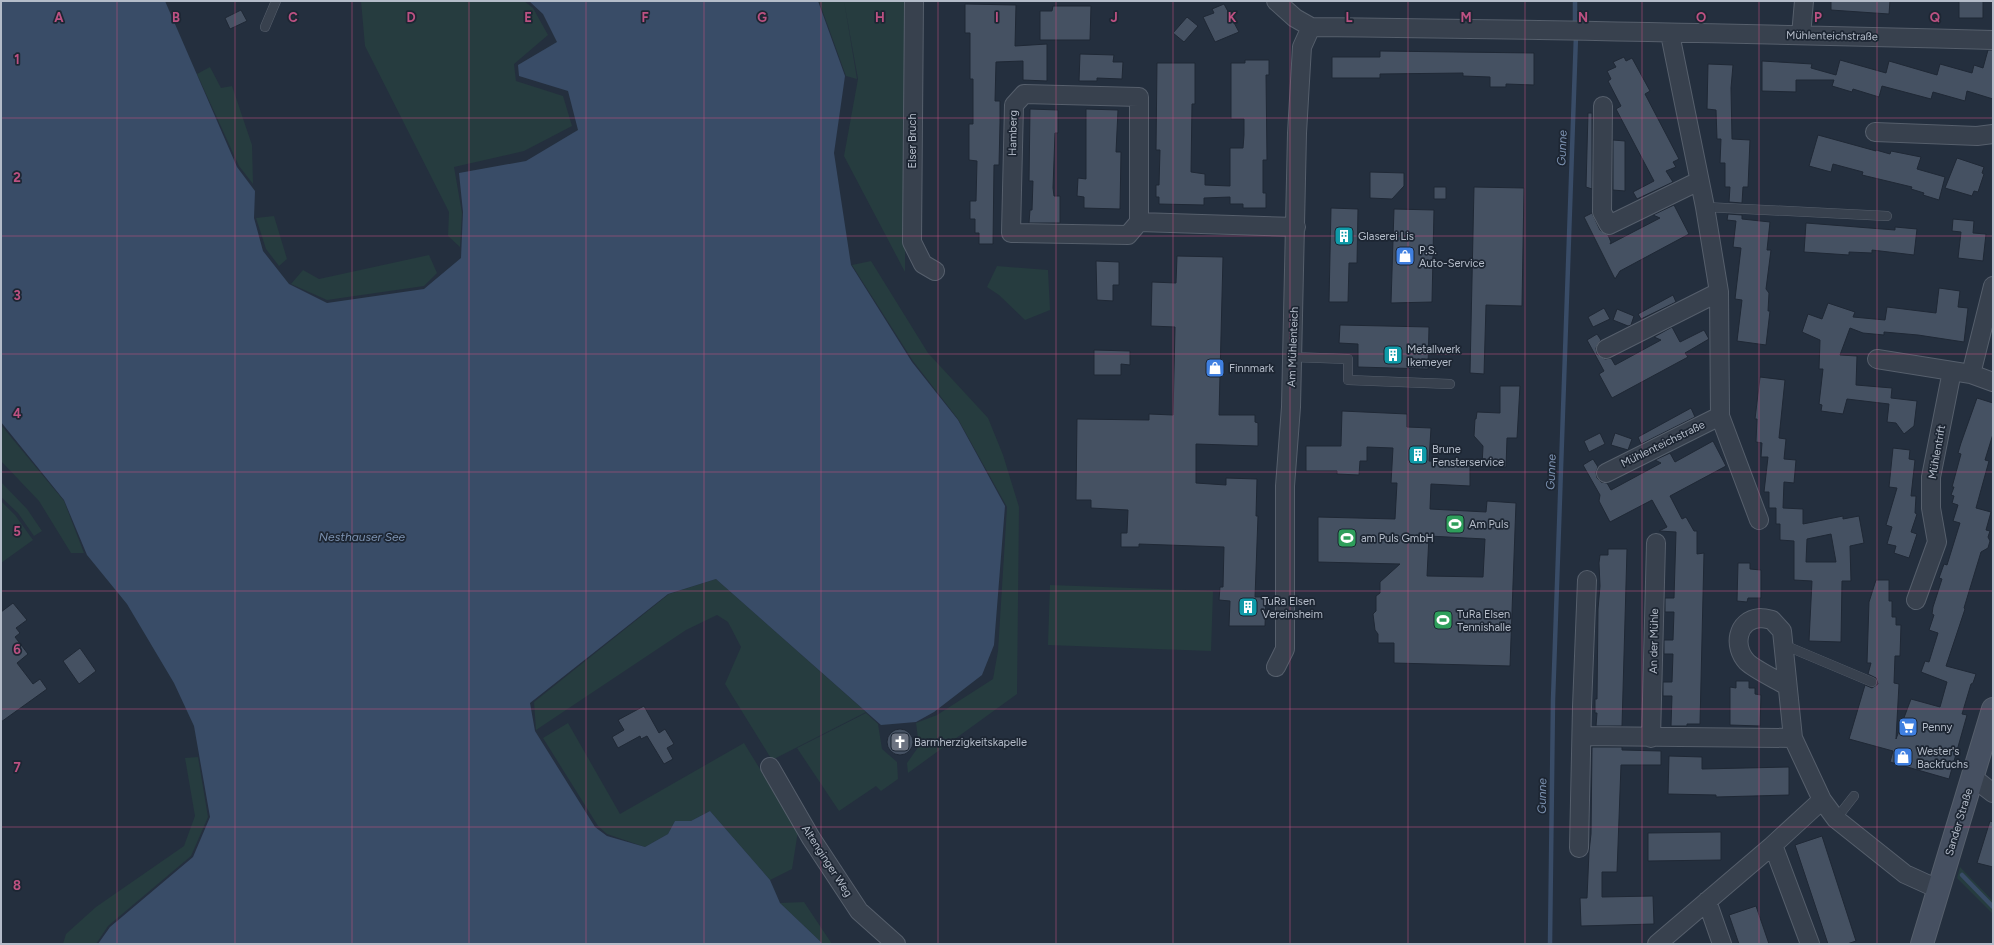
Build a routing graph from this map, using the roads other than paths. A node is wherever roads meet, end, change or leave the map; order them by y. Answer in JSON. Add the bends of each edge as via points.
{"nodes":[{"id":1,"x":276,"y":1,"type":"edge"},
{"id":2,"x":914,"y":1,"type":"edge"},
{"id":3,"x":1276,"y":1,"type":"edge"},
{"id":4,"x":1804,"y":1,"type":"edge"},
{"id":5,"x":1311,"y":26,"type":"junction"},
{"id":6,"x":265,"y":27,"type":"dead end"},
{"id":7,"x":1670,"y":34,"type":"junction"},
{"id":8,"x":1801,"y":35,"type":"junction"},
{"id":9,"x":1993,"y":40,"type":"edge"},
{"id":10,"x":1604,"y":106,"type":"dead end"},
{"id":11,"x":1875,"y":132,"type":"dead end"},
{"id":12,"x":1993,"y":134,"type":"edge"},
{"id":13,"x":1699,"y":182,"type":"junction"},
{"id":14,"x":1704,"y":207,"type":"junction"},
{"id":15,"x":1887,"y":216,"type":"dead end"},
{"id":16,"x":1139,"y":222,"type":"junction"},
{"id":17,"x":1296,"y":227,"type":"junction"},
{"id":18,"x":935,"y":271,"type":"dead end"},
{"id":19,"x":1993,"y":286,"type":"edge"},
{"id":20,"x":1719,"y":292,"type":"junction"},
{"id":21,"x":1606,"y":349,"type":"dead end"},
{"id":22,"x":1292,"y":357,"type":"junction"},
{"id":23,"x":1877,"y":359,"type":"dead end"},
{"id":24,"x":1952,"y":371,"type":"junction"},
{"id":25,"x":1971,"y":374,"type":"junction"},
{"id":26,"x":1993,"y":382,"type":"edge"},
{"id":27,"x":1450,"y":384,"type":"dead end"},
{"id":28,"x":1720,"y":416,"type":"junction"},
{"id":29,"x":1606,"y":473,"type":"dead end"},
{"id":30,"x":1759,"y":520,"type":"dead end"},
{"id":31,"x":1656,"y":543,"type":"dead end"},
{"id":32,"x":1587,"y":580,"type":"dead end"},
{"id":33,"x":1916,"y":600,"type":"dead end"},
{"id":34,"x":1784,"y":645,"type":"junction"},
{"id":35,"x":1276,"y":667,"type":"dead end"},
{"id":36,"x":1872,"y":682,"type":"dead end"},
{"id":37,"x":1787,"y":686,"type":"junction"},
{"id":38,"x":1993,"y":709,"type":"edge"},
{"id":39,"x":1582,"y":736,"type":"junction"},
{"id":40,"x":1651,"y":738,"type":"junction"},
{"id":41,"x":1793,"y":738,"type":"junction"},
{"id":42,"x":770,"y":767,"type":"dead end"},
{"id":43,"x":1972,"y":780,"type":"junction"},
{"id":44,"x":1993,"y":792,"type":"edge"},
{"id":45,"x":1854,"y":796,"type":"dead end"},
{"id":46,"x":1822,"y":800,"type":"junction"},
{"id":47,"x":1836,"y":819,"type":"junction"},
{"id":48,"x":1773,"y":845,"type":"junction"},
{"id":49,"x":1579,"y":848,"type":"dead end"},
{"id":50,"x":1938,"y":889,"type":"junction"},
{"id":51,"x":1707,"y":901,"type":"junction"},
{"id":52,"x":896,"y":944,"type":"edge"},
{"id":53,"x":1657,"y":944,"type":"edge"},
{"id":54,"x":1722,"y":944,"type":"edge"},
{"id":55,"x":1810,"y":944,"type":"edge"},
{"id":56,"x":1922,"y":944,"type":"edge"}],
"edges":[{"from":1,"to":6,"type":"lane"},
{"from":2,"to":18,"type":"street","name":"Elser Bruch","via":[[912,242],[923,264]]},
{"from":3,"to":5,"type":"street","name":"Mühlenteichstraße","via":[[1295,18]]},
{"from":4,"to":8,"type":"street"},
{"from":5,"to":7,"type":"street","name":"Mühlenteichstraße","via":[[1564,29]]},
{"from":5,"to":17,"type":"street","name":"Am Mühlenteich","via":[[1302,47],[1297,133]]},
{"from":7,"to":8,"type":"street","name":"Mühlenteichstraße"},
{"from":7,"to":13,"type":"street"},
{"from":8,"to":9,"type":"street","name":"Mühlenteichstraße"},
{"from":10,"to":13,"type":"street","via":[[1602,212],[1609,225]]},
{"from":11,"to":12,"type":"street","via":[[1977,136]]},
{"from":13,"to":14,"type":"street"},
{"from":14,"to":15,"type":"lane"},
{"from":14,"to":20,"type":"street"},
{"from":16,"to":16,"type":"street","name":"Hamberg","via":[[1139,98],[1024,94],[1014,105],[1011,233],[1128,235]]},
{"from":16,"to":17,"type":"street"},
{"from":17,"to":22,"type":"street","name":"Am Mühlenteich"},
{"from":19,"to":25,"type":"street"},
{"from":20,"to":21,"type":"street"},
{"from":20,"to":28,"type":"street"},
{"from":22,"to":27,"type":"lane","via":[[1348,359],[1348,380]]},
{"from":22,"to":35,"type":"street","name":"Am Mühlenteich","via":[[1285,486],[1284,649]]},
{"from":23,"to":24,"type":"street"},
{"from":24,"to":25,"type":"street"},
{"from":24,"to":33,"type":"street","name":"Mühlentrift","via":[[1931,477],[1937,542]]},
{"from":25,"to":26,"type":"street"},
{"from":28,"to":29,"type":"street","name":"Mühlenteichstraße"},
{"from":28,"to":30,"type":"street"},
{"from":31,"to":40,"type":"street","name":"An der Mühle"},
{"from":32,"to":39,"type":"street"},
{"from":34,"to":36,"type":"lane"},
{"from":34,"to":37,"type":"street"},
{"from":34,"to":37,"type":"street","via":[[1782,631],[1772,620],[1760,618],[1748,622],[1739,631],[1738,644],[1748,662]]},
{"from":37,"to":41,"type":"street"},
{"from":38,"to":43,"type":"street","name":"Sander Straße"},
{"from":39,"to":40,"type":"street"},
{"from":39,"to":49,"type":"street"},
{"from":40,"to":41,"type":"street"},
{"from":41,"to":46,"type":"street"},
{"from":42,"to":52,"type":"street","name":"Altenginger Weg","via":[[811,838],[859,911]]},
{"from":43,"to":44,"type":"street"},
{"from":43,"to":50,"type":"street","name":"Sander Straße"},
{"from":45,"to":47,"type":"lane"},
{"from":46,"to":47,"type":"street"},
{"from":46,"to":48,"type":"street"},
{"from":47,"to":50,"type":"street","via":[[1905,874]]},
{"from":48,"to":51,"type":"street"},
{"from":48,"to":55,"type":"street"},
{"from":50,"to":56,"type":"street","name":"Sander Straße"},
{"from":51,"to":53,"type":"street"},
{"from":51,"to":54,"type":"street"}]}
